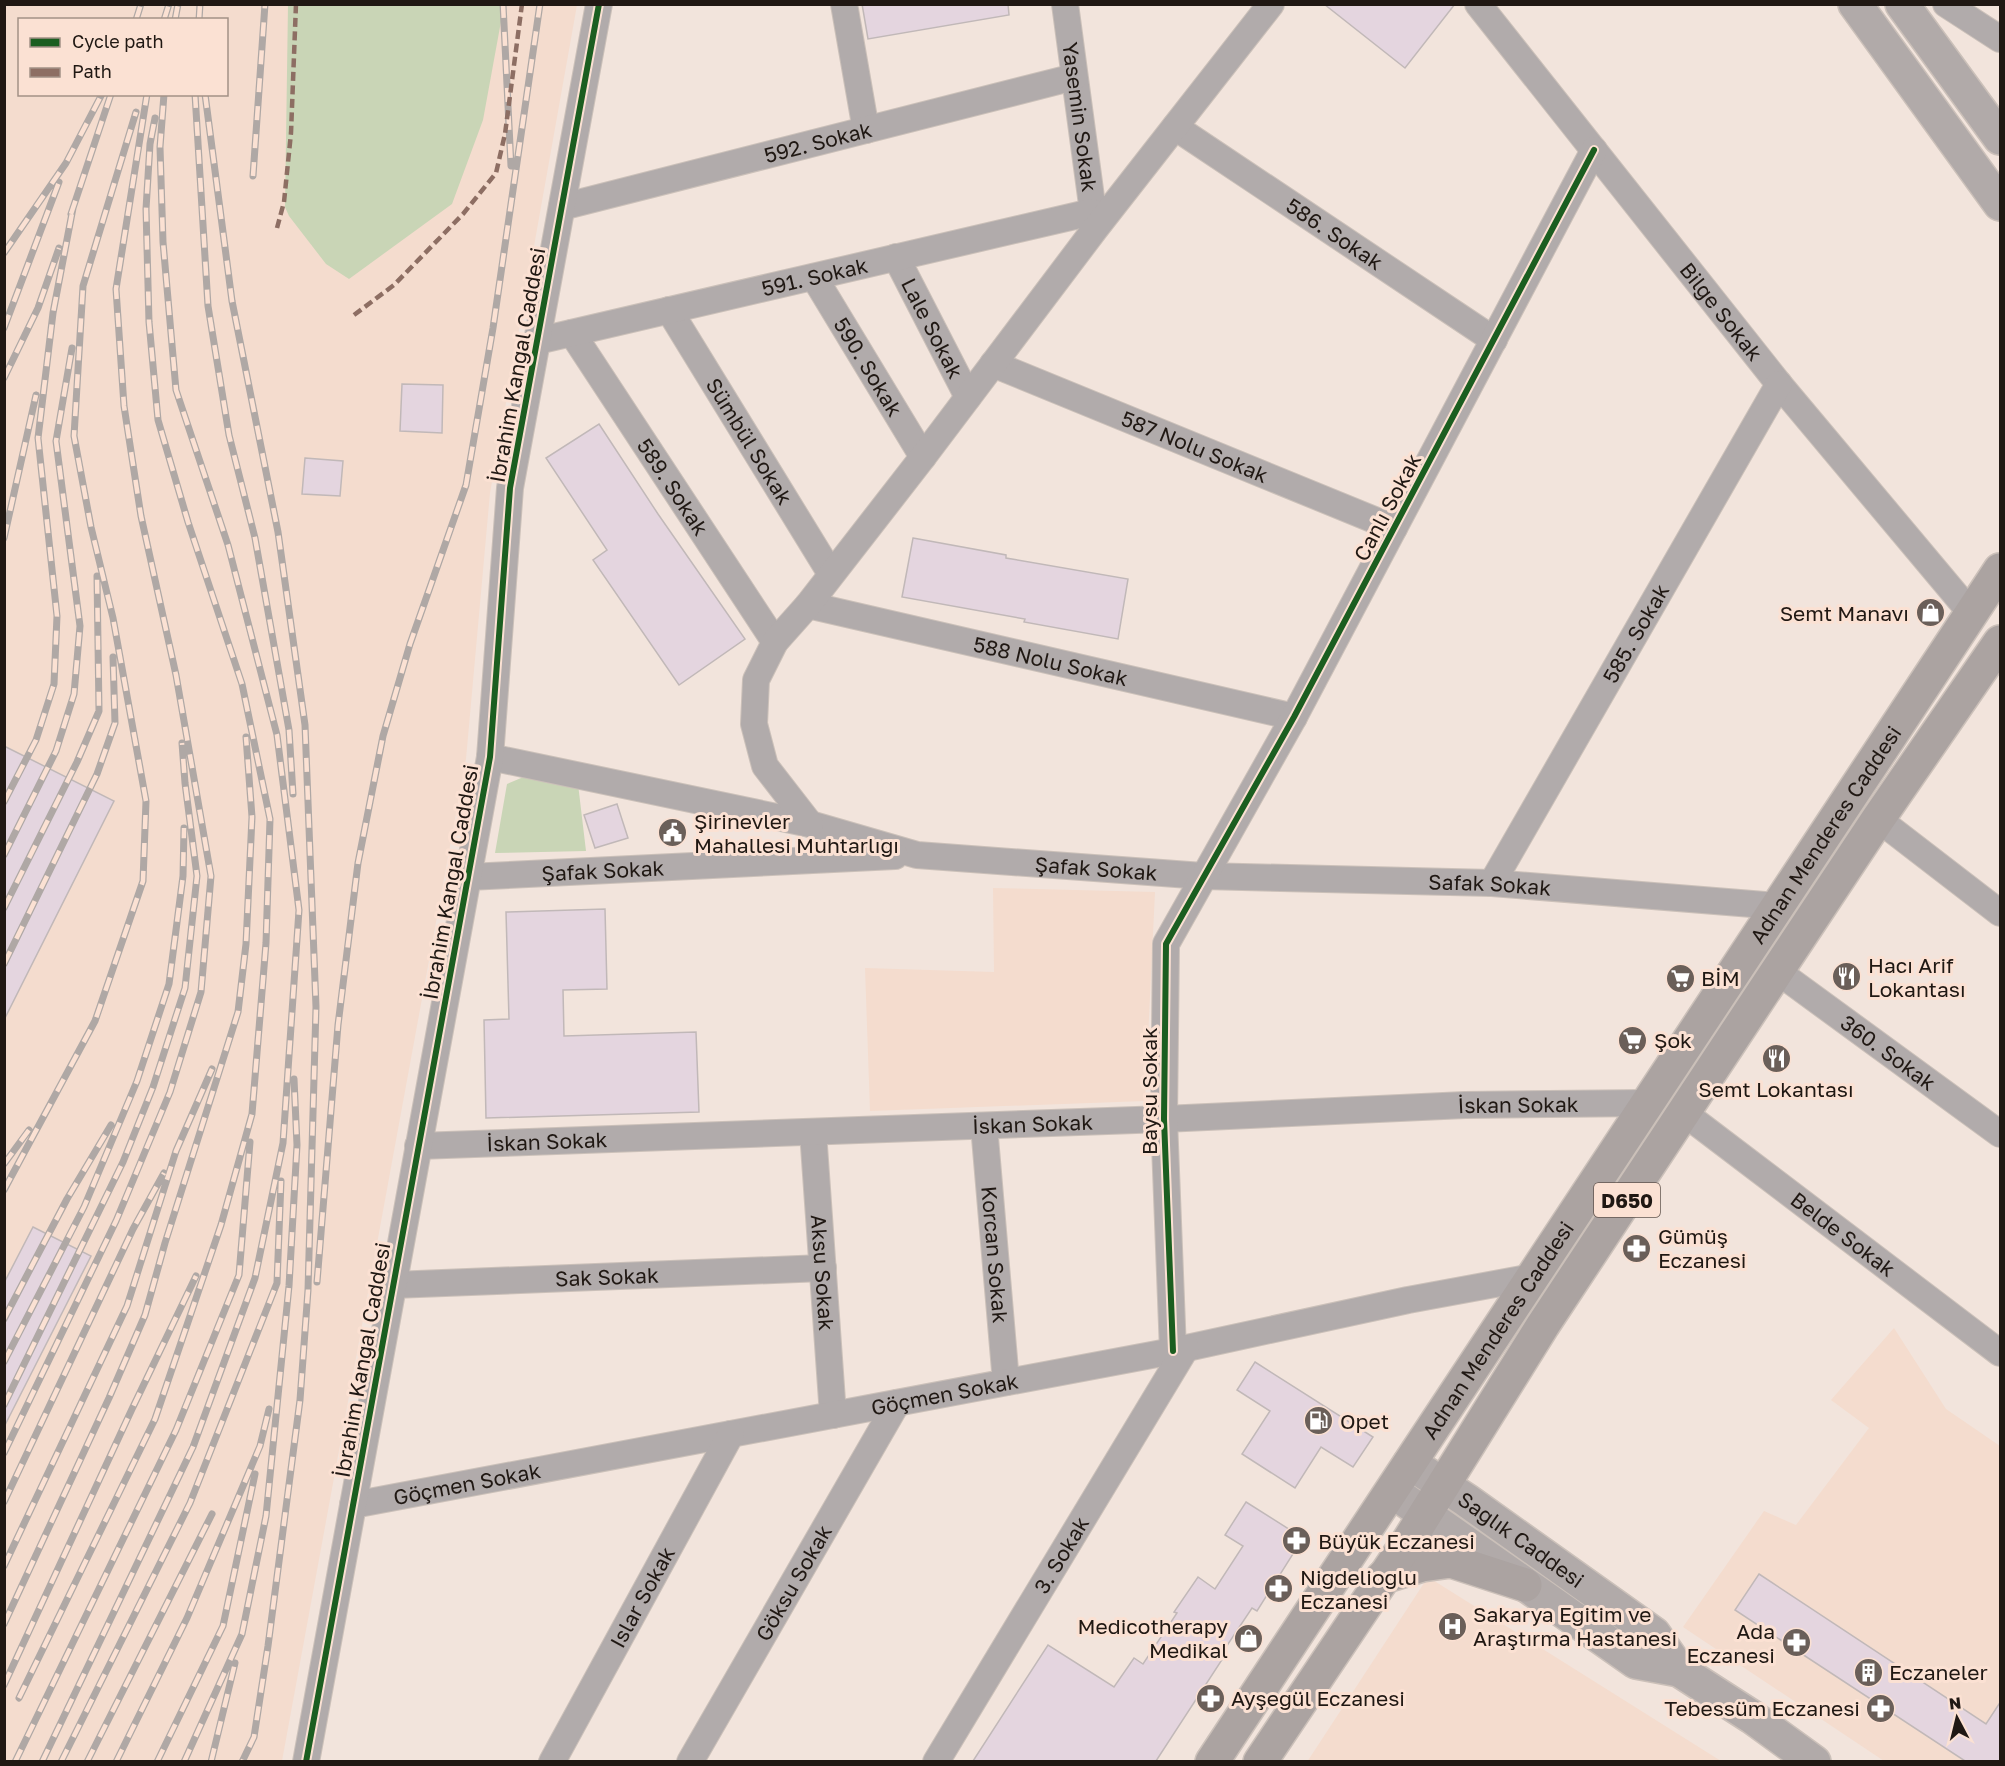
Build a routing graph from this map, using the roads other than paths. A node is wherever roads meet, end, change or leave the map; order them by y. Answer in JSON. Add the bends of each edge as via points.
{"nodes":[{"id":1,"x":844,"y":4,"type":"edge"},
{"id":2,"x":1065,"y":4,"type":"edge"},
{"id":3,"x":1271,"y":4,"type":"edge"},
{"id":4,"x":1478,"y":4,"type":"edge"},
{"id":5,"x":1855,"y":4,"type":"edge"},
{"id":6,"x":1902,"y":4,"type":"edge"},
{"id":7,"x":1946,"y":4,"type":"edge"},
{"id":8,"x":602,"y":5,"type":"edge"},
{"id":9,"x":2001,"y":39,"type":"edge"},
{"id":10,"x":1074,"y":77,"type":"junction"},
{"id":11,"x":1175,"y":127,"type":"junction"},
{"id":12,"x":866,"y":130,"type":"junction"},
{"id":13,"x":2001,"y":138,"type":"edge"},
{"id":14,"x":1594,"y":150,"type":"junction"},
{"id":15,"x":2001,"y":204,"type":"edge"},
{"id":16,"x":562,"y":207,"type":"junction"},
{"id":17,"x":1094,"y":221,"type":"junction"},
{"id":18,"x":896,"y":257,"type":"junction"},
{"id":19,"x":814,"y":276,"type":"junction"},
{"id":20,"x":669,"y":310,"type":"junction"},
{"id":21,"x":572,"y":333,"type":"junction"},
{"id":22,"x":1494,"y":340,"type":"junction"},
{"id":23,"x":537,"y":341,"type":"junction"},
{"id":24,"x":993,"y":364,"type":"junction"},
{"id":25,"x":1779,"y":384,"type":"junction"},
{"id":26,"x":968,"y":397,"type":"junction"},
{"id":27,"x":923,"y":458,"type":"junction"},
{"id":28,"x":1394,"y":528,"type":"junction"},
{"id":29,"x":2001,"y":570,"type":"edge"},
{"id":30,"x":831,"y":574,"type":"junction"},
{"id":31,"x":808,"y":605,"type":"junction"},
{"id":32,"x":1971,"y":613,"type":"junction"},
{"id":33,"x":776,"y":642,"type":"junction"},
{"id":34,"x":2001,"y":642,"type":"edge"},
{"id":35,"x":1294,"y":717,"type":"junction"},
{"id":36,"x":490,"y":757,"type":"junction"},
{"id":37,"x":1878,"y":819,"type":"junction"},
{"id":38,"x":810,"y":824,"type":"junction"},
{"id":39,"x":916,"y":855,"type":"junction"},
{"id":40,"x":1203,"y":876,"type":"junction"},
{"id":41,"x":468,"y":877,"type":"junction"},
{"id":42,"x":1492,"y":883,"type":"junction"},
{"id":43,"x":1777,"y":906,"type":"junction"},
{"id":44,"x":2001,"y":913,"type":"edge"},
{"id":45,"x":1778,"y":971,"type":"junction"},
{"id":46,"x":1648,"y":1103,"type":"junction"},
{"id":47,"x":1684,"y":1113,"type":"junction"},
{"id":48,"x":1164,"y":1119,"type":"junction"},
{"id":49,"x":984,"y":1126,"type":"junction"},
{"id":50,"x":813,"y":1132,"type":"junction"},
{"id":51,"x":2001,"y":1134,"type":"edge"},
{"id":52,"x":418,"y":1146,"type":"junction"},
{"id":53,"x":823,"y":1268,"type":"junction"},
{"id":54,"x":1533,"y":1277,"type":"junction"},
{"id":55,"x":393,"y":1285,"type":"junction"},
{"id":56,"x":1179,"y":1349,"type":"junction"},
{"id":57,"x":2000,"y":1351,"type":"edge"},
{"id":58,"x":1006,"y":1382,"type":"junction"},
{"id":59,"x":897,"y":1403,"type":"junction"},
{"id":60,"x":1489,"y":1414,"type":"junction"},
{"id":61,"x":833,"y":1415,"type":"junction"},
{"id":62,"x":730,"y":1434,"type":"junction"},
{"id":63,"x":1410,"y":1463,"type":"junction"},
{"id":64,"x":1444,"y":1485,"type":"junction"},
{"id":65,"x":1392,"y":1491,"type":"junction"},
{"id":66,"x":353,"y":1505,"type":"junction"},
{"id":67,"x":1425,"y":1513,"type":"junction"},
{"id":68,"x":1510,"y":1531,"type":"junction"},
{"id":69,"x":1383,"y":1577,"type":"junction"},
{"id":70,"x":1525,"y":1585,"type":"junction"},
{"id":71,"x":1679,"y":1670,"type":"junction"},
{"id":72,"x":306,"y":1761,"type":"edge"},
{"id":73,"x":552,"y":1761,"type":"edge"},
{"id":74,"x":690,"y":1761,"type":"edge"},
{"id":75,"x":936,"y":1761,"type":"edge"},
{"id":76,"x":1212,"y":1761,"type":"edge"},
{"id":77,"x":1260,"y":1761,"type":"edge"},
{"id":78,"x":1814,"y":1761,"type":"edge"}],
"edges":[{"from":1,"to":12,"type":"street"},
{"from":2,"to":10,"type":"street","name":"Yasemin Sokak"},
{"from":3,"to":11,"type":"street"},
{"from":4,"to":14,"type":"street","name":"Bilge Sokak"},
{"from":5,"to":15,"type":"main road"},
{"from":6,"to":13,"type":"main road"},
{"from":7,"to":9,"type":"street"},
{"from":8,"to":16,"type":"street","name":"İbrahim Kangal Caddesi"},
{"from":10,"to":12,"type":"street","name":"592. Sokak"},
{"from":10,"to":17,"type":"street","name":"Yasemin Sokak"},
{"from":11,"to":17,"type":"street"},
{"from":11,"to":22,"type":"street","name":"586. Sokak"},
{"from":12,"to":16,"type":"street","name":"592. Sokak"},
{"from":14,"to":22,"type":"street","name":"Canlı Sokak"},
{"from":14,"to":25,"type":"street","name":"Bilge Sokak"},
{"from":16,"to":23,"type":"street","name":"İbrahim Kangal Caddesi"},
{"from":17,"to":18,"type":"street","name":"591. Sokak"},
{"from":17,"to":24,"type":"street"},
{"from":18,"to":19,"type":"street","name":"591. Sokak"},
{"from":18,"to":26,"type":"street","name":"Lale Sokak"},
{"from":19,"to":20,"type":"street","name":"591. Sokak"},
{"from":19,"to":27,"type":"street","name":"590. Sokak"},
{"from":20,"to":21,"type":"street","name":"591. Sokak"},
{"from":20,"to":30,"type":"street","name":"Sümbül Sokak"},
{"from":21,"to":23,"type":"street","name":"591. Sokak"},
{"from":21,"to":33,"type":"street","name":"589. Sokak"},
{"from":22,"to":28,"type":"street","name":"Canlı Sokak"},
{"from":23,"to":36,"type":"street","name":"İbrahim Kangal Caddesi","via":[[510,488]]},
{"from":24,"to":26,"type":"street"},
{"from":24,"to":28,"type":"street","name":"587 Nolu Sokak"},
{"from":25,"to":32,"type":"street","name":"Bilge Sokak"},
{"from":25,"to":42,"type":"street","name":"585. Sokak"},
{"from":26,"to":27,"type":"street"},
{"from":27,"to":30,"type":"street"},
{"from":28,"to":35,"type":"street","name":"Canlı Sokak"},
{"from":29,"to":32,"type":"main road","name":"Adnan Menderes Caddesi"},
{"from":30,"to":31,"type":"street"},
{"from":31,"to":33,"type":"street"},
{"from":31,"to":35,"type":"street","name":"588 Nolu Sokak"},
{"from":32,"to":43,"type":"main road","name":"Adnan Menderes Caddesi"},
{"from":33,"to":38,"type":"street","via":[[756,680],[754,724],[765,766]]},
{"from":34,"to":37,"type":"main road","name":"Adnan Menderes Caddesi","number":"D650"},
{"from":35,"to":40,"type":"street","name":"Canlı Sokak"},
{"from":36,"to":38,"type":"street","name":"Şafak Sokak"},
{"from":36,"to":41,"type":"street","name":"İbrahim Kangal Caddesi"},
{"from":37,"to":44,"type":"street"},
{"from":37,"to":45,"type":"main road","name":"Adnan Menderes Caddesi","number":"D650"},
{"from":38,"to":39,"type":"street","name":"Şafak Sokak"},
{"from":39,"to":40,"type":"street","name":"Şafak Sokak"},
{"from":39,"to":41,"type":"street","name":"Şafak Sokak"},
{"from":40,"to":42,"type":"street","name":"Safak Sokak"},
{"from":40,"to":48,"type":"street","name":"Baysu Sokak","via":[[1166,944]]},
{"from":41,"to":52,"type":"street","name":"İbrahim Kangal Caddesi"},
{"from":42,"to":43,"type":"street","name":"Safak Sokak"},
{"from":43,"to":46,"type":"main road","name":"Adnan Menderes Caddesi"},
{"from":45,"to":47,"type":"main road","name":"Adnan Menderes Caddesi","number":"D650"},
{"from":45,"to":51,"type":"street","name":"360. Sokak"},
{"from":46,"to":48,"type":"street","name":"İskan Sokak","via":[[1465,1105]]},
{"from":46,"to":54,"type":"main road","name":"Adnan Menderes Caddesi"},
{"from":47,"to":57,"type":"street","name":"Belde Sokak"},
{"from":47,"to":60,"type":"main road","name":"Adnan Menderes Caddesi","number":"D650"},
{"from":48,"to":49,"type":"street","name":"İskan Sokak"},
{"from":48,"to":56,"type":"street","name":"Baysu Sokak"},
{"from":49,"to":50,"type":"street","name":"İskan Sokak"},
{"from":49,"to":58,"type":"street","name":"Korcan Sokak"},
{"from":50,"to":52,"type":"street","name":"İskan Sokak"},
{"from":50,"to":53,"type":"street","name":"Aksu Sokak"},
{"from":52,"to":55,"type":"street","name":"İbrahim Kangal Caddesi"},
{"from":53,"to":55,"type":"street","name":"Sak Sokak"},
{"from":53,"to":61,"type":"street","name":"Aksu Sokak"},
{"from":54,"to":56,"type":"street","name":"Göçmen Sokak"},
{"from":54,"to":63,"type":"main road","name":"Adnan Menderes Caddesi"},
{"from":55,"to":66,"type":"street","name":"İbrahim Kangal Caddesi"},
{"from":56,"to":58,"type":"street","name":"Göçmen Sokak"},
{"from":56,"to":75,"type":"street","name":"3. Sokak"},
{"from":58,"to":59,"type":"street","name":"Göçmen Sokak"},
{"from":59,"to":61,"type":"street","name":"Göçmen Sokak"},
{"from":59,"to":74,"type":"street","name":"Göksu Sokak"},
{"from":60,"to":64,"type":"main road","name":"Adnan Menderes Caddesi","number":"D650"},
{"from":60,"to":68,"type":"main road","via":[[1472,1462],[1471,1482],[1483,1505]]},
{"from":61,"to":62,"type":"street","name":"Göçmen Sokak"},
{"from":62,"to":66,"type":"street","name":"Göçmen Sokak"},
{"from":62,"to":73,"type":"street","name":"Islar Sokak"},
{"from":63,"to":64,"type":"main road","name":"Sağlık Caddesi"},
{"from":63,"to":65,"type":"main road","name":"Adnan Menderes Caddesi"},
{"from":64,"to":67,"type":"main road","name":"Adnan Menderes Caddesi","number":"D650"},
{"from":64,"to":68,"type":"main road","name":"Sağlık Caddesi"},
{"from":65,"to":67,"type":"main road","name":"Sağlık Caddesi"},
{"from":65,"to":76,"type":"main road","name":"Adnan Menderes Caddesi"},
{"from":66,"to":72,"type":"street","name":"İbrahim Kangal Caddesi"},
{"from":67,"to":69,"type":"main road","name":"Adnan Menderes Caddesi","number":"D650"},
{"from":67,"to":70,"type":"main road","name":"Sağlık Caddesi"},
{"from":68,"to":71,"type":"main road","name":"Sağlık Caddesi","via":[[1654,1634]]},
{"from":69,"to":70,"type":"main road","via":[[1451,1561]]},
{"from":69,"to":77,"type":"main road","name":"Adnan Menderes Caddesi","number":"D650"},
{"from":70,"to":71,"type":"main road","name":"Sağlık Caddesi","via":[[1636,1662]]},
{"from":71,"to":78,"type":"main road","name":"Sağlık Caddesi"}]}
